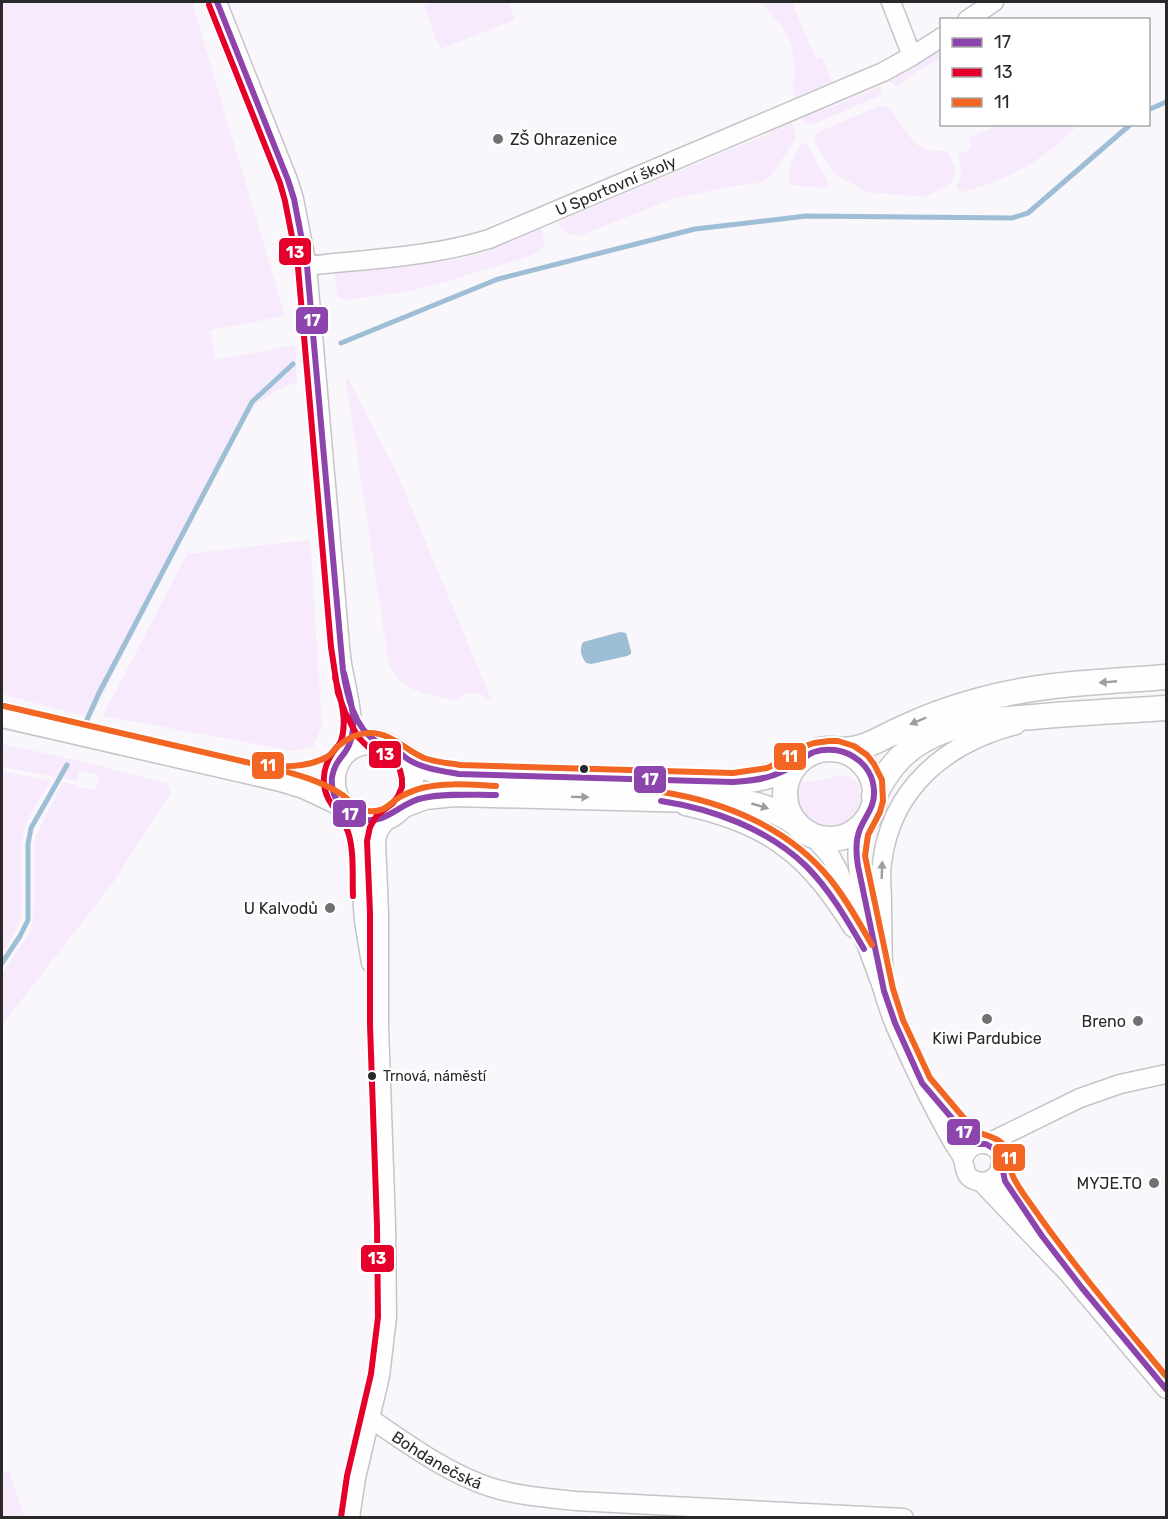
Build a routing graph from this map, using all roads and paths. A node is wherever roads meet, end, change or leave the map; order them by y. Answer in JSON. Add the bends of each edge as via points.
{"nodes":[{"id":1,"x":217,"y":2,"type":"edge"},
{"id":2,"x":891,"y":2,"type":"edge"},
{"id":3,"x":994,"y":2,"type":"edge"},
{"id":4,"x":970,"y":18,"type":"edge"},
{"id":5,"x":940,"y":38,"type":"edge"},
{"id":6,"x":912,"y":56,"type":"junction"},
{"id":7,"x":307,"y":266,"type":"junction"},
{"id":8,"x":1167,"y":677,"type":"edge"},
{"id":9,"x":351,"y":704,"type":"junction"},
{"id":10,"x":1167,"y":708,"type":"edge"},
{"id":11,"x":2,"y":715,"type":"edge"},
{"id":12,"x":1051,"y":716,"type":"junction"},
{"id":13,"x":376,"y":742,"type":"junction"},
{"id":14,"x":839,"y":750,"type":"junction"},
{"id":15,"x":342,"y":756,"type":"junction"},
{"id":16,"x":403,"y":757,"type":"junction"},
{"id":17,"x":796,"y":765,"type":"junction"},
{"id":18,"x":258,"y":774,"type":"junction"},
{"id":19,"x":874,"y":796,"type":"junction"},
{"id":20,"x":639,"y":799,"type":"junction"},
{"id":21,"x":343,"y":807,"type":"junction"},
{"id":22,"x":396,"y":811,"type":"junction"},
{"id":23,"x":861,"y":826,"type":"junction"},
{"id":24,"x":805,"y":830,"type":"junction"},
{"id":25,"x":884,"y":991,"type":"junction"},
{"id":26,"x":379,"y":1024,"type":"junction"},
{"id":27,"x":1167,"y":1074,"type":"edge"},
{"id":28,"x":922,"y":1083,"type":"junction"},
{"id":29,"x":1058,"y":1108,"type":"junction"},
{"id":30,"x":982,"y":1144,"type":"junction"},
{"id":31,"x":963,"y":1160,"type":"junction"},
{"id":32,"x":1001,"y":1163,"type":"junction"},
{"id":33,"x":981,"y":1182,"type":"junction"},
{"id":34,"x":1098,"y":1309,"type":"junction"},
{"id":35,"x":1167,"y":1389,"type":"edge"},
{"id":36,"x":371,"y":1419,"type":"junction"},
{"id":37,"x":823,"y":1515,"type":"edge"},
{"id":38,"x":350,"y":1518,"type":"edge"},
{"id":39,"x":904,"y":1518,"type":"edge"}],
"edges":[{"from":1,"to":7,"type":"street","via":[[288,180]]},
{"from":2,"to":6,"type":"street"},
{"from":3,"to":4,"type":"street"},
{"from":5,"to":6,"type":"street","name":"U Sportovní školy"},
{"from":6,"to":7,"type":"street","name":"U Sportovní školy","via":[[883,72],[489,239],[438,252]]},
{"from":7,"to":9,"type":"street","via":[[340,646]]},
{"from":8,"to":14,"type":"main road","one_way":true,"via":[[1010,693],[927,717],[859,749]]},
{"from":9,"to":13,"type":"street"},
{"from":9,"to":15,"type":"street","via":[[352,731]]},
{"from":10,"to":12,"type":"main road"},
{"from":11,"to":18,"type":"main road"},
{"from":12,"to":19,"type":"main road","via":[[983,722],[935,734],[901,756]]},
{"from":25,"to":12,"type":"street","one_way":true,"via":[[881,866],[888,833],[903,800],[925,773],[968,743]]},
{"from":13,"to":15,"type":"main road","via":[[356,745]]},
{"from":13,"to":16,"type":"main road","via":[[396,749]]},
{"from":14,"to":17,"type":"main road","via":[[820,750]]},
{"from":14,"to":19,"type":"main road","via":[[865,767],[871,776]]},
{"from":15,"to":18,"type":"main road","via":[[304,773]]},
{"from":15,"to":21,"type":"main road","via":[[332,782]]},
{"from":16,"to":17,"type":"main road","via":[[420,766],[459,774],[733,782],[770,776]]},
{"from":16,"to":22,"type":"main road","via":[[411,786]]},
{"from":17,"to":24,"type":"main road","via":[[786,784],[786,806],[790,816]]},
{"from":18,"to":21,"type":"main road","via":[[304,786]]},
{"from":19,"to":23,"type":"main road","via":[[873,807]]},
{"from":22,"to":20,"type":"main road","one_way":true,"via":[[425,797],[455,794]]},
{"from":20,"to":24,"type":"main road","one_way":true,"via":[[748,802],[774,810]]},
{"from":20,"to":25,"type":"street","via":[[698,809],[747,826],[783,846],[803,862],[836,902]]},
{"from":21,"to":22,"type":"main road","via":[[357,818],[367,820],[378,820]]},
{"from":21,"to":26,"type":"street","via":[[358,837],[363,921]]},
{"from":22,"to":26,"type":"street","via":[[378,832],[376,842]]},
{"from":23,"to":24,"type":"main road","via":[[843,837],[822,838]]},
{"from":23,"to":25,"type":"street","via":[[856,847],[858,866]]},
{"from":24,"to":25,"type":"street","via":[[838,870]]},
{"from":25,"to":28,"type":"street"},
{"from":26,"to":36,"type":"street","via":[[387,1317]]},
{"from":27,"to":29,"type":"street","via":[[1097,1091]]},
{"from":28,"to":30,"type":"street","via":[[968,1137]]},
{"from":28,"to":31,"type":"street"},
{"from":29,"to":30,"type":"street"},
{"from":29,"to":32,"type":"street","via":[[1020,1136]]},
{"from":30,"to":31,"type":"street","via":[[968,1150]]},
{"from":30,"to":32,"type":"street","via":[[996,1150]]},
{"from":31,"to":33,"type":"street","via":[[968,1176]]},
{"from":32,"to":33,"type":"street","via":[[995,1176]]},
{"from":32,"to":34,"type":"street","via":[[1013,1193]]},
{"from":33,"to":34,"type":"street"},
{"from":34,"to":35,"type":"street"},
{"from":36,"to":37,"type":"street","name":"Bohdanečská","via":[[457,1473],[516,1493],[576,1501]]},
{"from":36,"to":38,"type":"street"},
{"from":37,"to":39,"type":"street","name":"Bohdanečská"}]}
